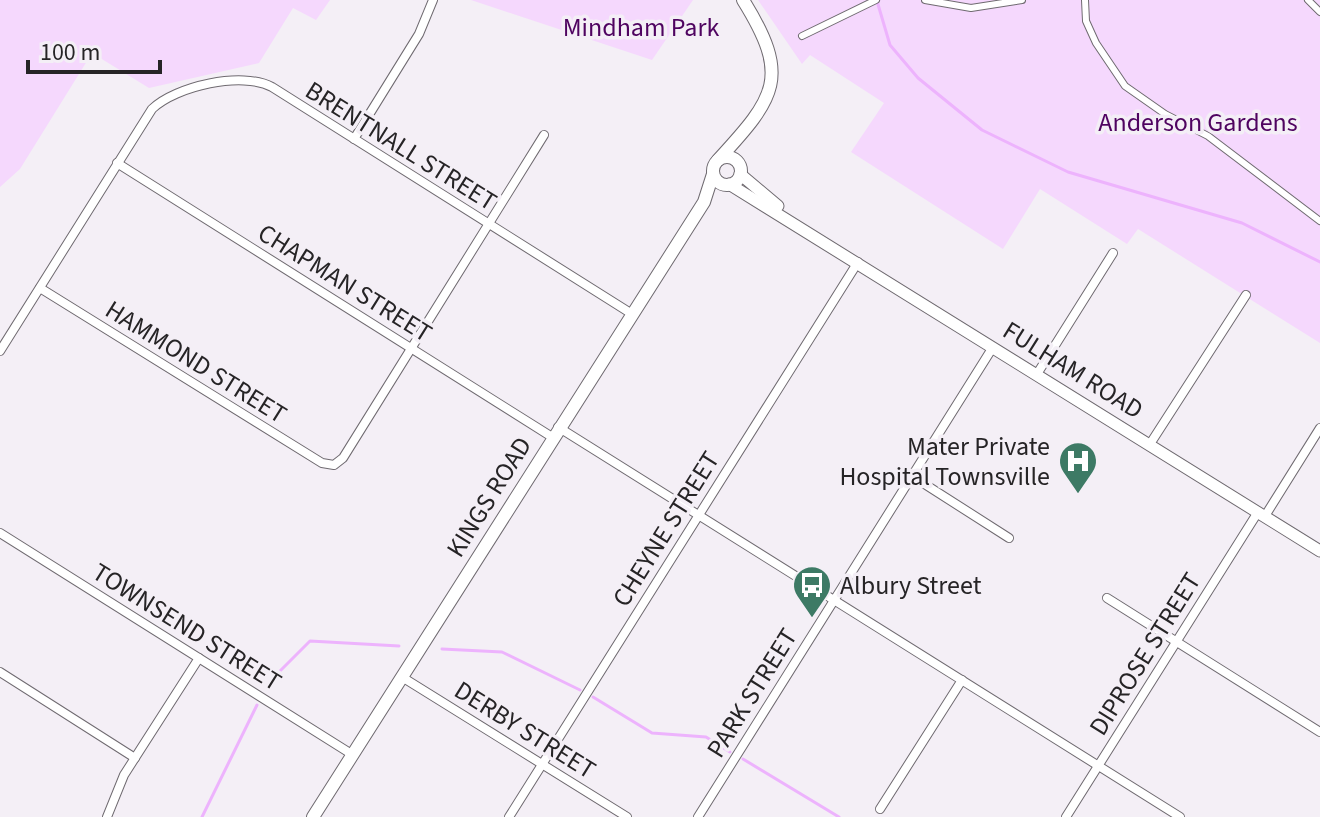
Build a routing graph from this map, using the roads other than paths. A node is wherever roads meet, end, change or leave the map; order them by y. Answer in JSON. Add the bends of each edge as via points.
{"nodes":[{"id":1,"x":433,"y":0,"type":"edge"},
{"id":2,"x":743,"y":0,"type":"edge"},
{"id":3,"x":874,"y":0,"type":"edge"},
{"id":4,"x":925,"y":0,"type":"edge"},
{"id":5,"x":1022,"y":0,"type":"edge"},
{"id":6,"x":1085,"y":0,"type":"edge"},
{"id":7,"x":1308,"y":0,"type":"edge"},
{"id":8,"x":1320,"y":12,"type":"edge"},
{"id":9,"x":802,"y":36,"type":"dead end"},
{"id":10,"x":748,"y":128,"type":"junction"},
{"id":11,"x":544,"y":135,"type":"dead end"},
{"id":12,"x":354,"y":139,"type":"junction"},
{"id":13,"x":718,"y":160,"type":"junction"},
{"id":14,"x":117,"y":163,"type":"junction"},
{"id":15,"x":740,"y":170,"type":"junction"},
{"id":16,"x":713,"y":174,"type":"junction"},
{"id":17,"x":727,"y":184,"type":"junction"},
{"id":18,"x":704,"y":202,"type":"junction"},
{"id":19,"x":1320,"y":221,"type":"edge"},
{"id":20,"x":488,"y":225,"type":"junction"},
{"id":21,"x":802,"y":227,"type":"junction"},
{"id":22,"x":1113,"y":253,"type":"dead end"},
{"id":23,"x":858,"y":262,"type":"junction"},
{"id":24,"x":40,"y":288,"type":"junction"},
{"id":25,"x":1246,"y":295,"type":"dead end"},
{"id":26,"x":632,"y":314,"type":"junction"},
{"id":27,"x":993,"y":347,"type":"junction"},
{"id":28,"x":411,"y":348,"type":"junction"},
{"id":29,"x":0,"y":351,"type":"edge"},
{"id":30,"x":1037,"y":374,"type":"junction"},
{"id":31,"x":1320,"y":428,"type":"edge"},
{"id":32,"x":555,"y":432,"type":"junction"},
{"id":33,"x":1150,"y":444,"type":"junction"},
{"id":34,"x":912,"y":476,"type":"junction"},
{"id":35,"x":1262,"y":514,"type":"junction"},
{"id":36,"x":698,"y":515,"type":"junction"},
{"id":37,"x":0,"y":533,"type":"edge"},
{"id":38,"x":1009,"y":538,"type":"dead end"},
{"id":39,"x":1320,"y":551,"type":"edge"},
{"id":40,"x":1107,"y":598,"type":"dead end"},
{"id":41,"x":834,"y":600,"type":"junction"},
{"id":42,"x":1176,"y":642,"type":"junction"},
{"id":43,"x":199,"y":658,"type":"junction"},
{"id":44,"x":0,"y":672,"type":"edge"},
{"id":45,"x":402,"y":677,"type":"junction"},
{"id":46,"x":962,"y":680,"type":"junction"},
{"id":47,"x":1320,"y":732,"type":"edge"},
{"id":48,"x":353,"y":755,"type":"junction"},
{"id":49,"x":135,"y":758,"type":"junction"},
{"id":50,"x":543,"y":764,"type":"junction"},
{"id":51,"x":1098,"y":766,"type":"junction"},
{"id":52,"x":880,"y":809,"type":"dead end"},
{"id":53,"x":107,"y":817,"type":"edge"},
{"id":54,"x":313,"y":817,"type":"edge"},
{"id":55,"x":509,"y":817,"type":"edge"},
{"id":56,"x":627,"y":817,"type":"edge"},
{"id":57,"x":698,"y":817,"type":"edge"},
{"id":58,"x":1066,"y":817,"type":"edge"},
{"id":59,"x":1180,"y":817,"type":"edge"}],
"edges":[{"from":1,"to":12,"type":"street","via":[[419,34]]},
{"from":2,"to":10,"type":"main road","via":[[766,36],[773,63],[769,91]]},
{"from":3,"to":9,"type":"street"},
{"from":4,"to":5,"type":"street","via":[[971,8]]},
{"from":6,"to":19,"type":"street","via":[[1086,21],[1096,43],[1125,86],[1208,136]]},
{"from":7,"to":8,"type":"street"},
{"from":10,"to":13,"type":"main road"},
{"from":10,"to":15,"type":"main road"},
{"from":11,"to":20,"type":"street"},
{"from":12,"to":14,"type":"street","name":"BRENTNALL STREET","via":[[261,82],[241,78],[159,103]]},
{"from":12,"to":20,"type":"street","name":"BRENTNALL STREET"},
{"from":13,"to":15,"type":"main road","via":[[731,158]]},
{"from":13,"to":16,"type":"main road","name":"KINGS ROAD"},
{"from":14,"to":24,"type":"street","name":"BRENTNALL STREET"},
{"from":14,"to":28,"type":"street","name":"CHAPMAN STREET"},
{"from":15,"to":17,"type":"main road","name":"KINGS ROAD"},
{"from":15,"to":21,"type":"street","name":"FULHAM ROAD"},
{"from":16,"to":17,"type":"main road"},
{"from":16,"to":18,"type":"main road","name":"KINGS ROAD"},
{"from":17,"to":18,"type":"main road","name":"KINGS ROAD"},
{"from":17,"to":21,"type":"street","name":"FULHAM ROAD"},
{"from":18,"to":26,"type":"main road","name":"KINGS ROAD"},
{"from":20,"to":26,"type":"street","name":"BRENTNALL STREET"},
{"from":20,"to":28,"type":"street"},
{"from":21,"to":23,"type":"street","name":"FULHAM ROAD"},
{"from":22,"to":30,"type":"street"},
{"from":23,"to":27,"type":"street","name":"FULHAM ROAD"},
{"from":23,"to":36,"type":"street","name":"CHEYNE STREET"},
{"from":24,"to":28,"type":"street","name":"HAMMOND STREET","via":[[322,463],[334,465]]},
{"from":24,"to":29,"type":"street","name":"BRENTNALL STREET"},
{"from":25,"to":33,"type":"street"},
{"from":26,"to":32,"type":"main road","name":"KINGS ROAD"},
{"from":27,"to":30,"type":"street","name":"FULHAM ROAD"},
{"from":27,"to":34,"type":"street","name":"PARK STREET"},
{"from":28,"to":32,"type":"street","name":"CHAPMAN STREET"},
{"from":30,"to":33,"type":"street","name":"FULHAM ROAD"},
{"from":31,"to":35,"type":"street","name":"DIPROSE STREET"},
{"from":32,"to":36,"type":"street"},
{"from":32,"to":45,"type":"main road","name":"KINGS ROAD"},
{"from":33,"to":35,"type":"street","name":"FULHAM ROAD"},
{"from":34,"to":38,"type":"street"},
{"from":34,"to":41,"type":"street","name":"PARK STREET"},
{"from":35,"to":39,"type":"street","name":"FULHAM ROAD"},
{"from":35,"to":42,"type":"street","name":"DIPROSE STREET"},
{"from":36,"to":41,"type":"street"},
{"from":36,"to":50,"type":"street","name":"CHEYNE STREET"},
{"from":37,"to":43,"type":"street","name":"TOWNSEND STREET"},
{"from":40,"to":42,"type":"street"},
{"from":41,"to":46,"type":"street"},
{"from":41,"to":57,"type":"street","name":"PARK STREET"},
{"from":42,"to":47,"type":"street"},
{"from":42,"to":51,"type":"street","name":"DIPROSE STREET"},
{"from":43,"to":48,"type":"street","name":"TOWNSEND STREET"},
{"from":43,"to":49,"type":"street"},
{"from":44,"to":49,"type":"street"},
{"from":45,"to":48,"type":"main road","name":"KINGS ROAD"},
{"from":45,"to":50,"type":"street","name":"DERBY STREET"},
{"from":46,"to":51,"type":"street"},
{"from":46,"to":52,"type":"street"},
{"from":48,"to":54,"type":"main road","name":"KINGS ROAD"},
{"from":49,"to":53,"type":"street"},
{"from":50,"to":55,"type":"street","name":"CHEYNE STREET"},
{"from":50,"to":56,"type":"street","name":"DERBY STREET"},
{"from":51,"to":58,"type":"street","name":"DIPROSE STREET"},
{"from":51,"to":59,"type":"street"}]}
